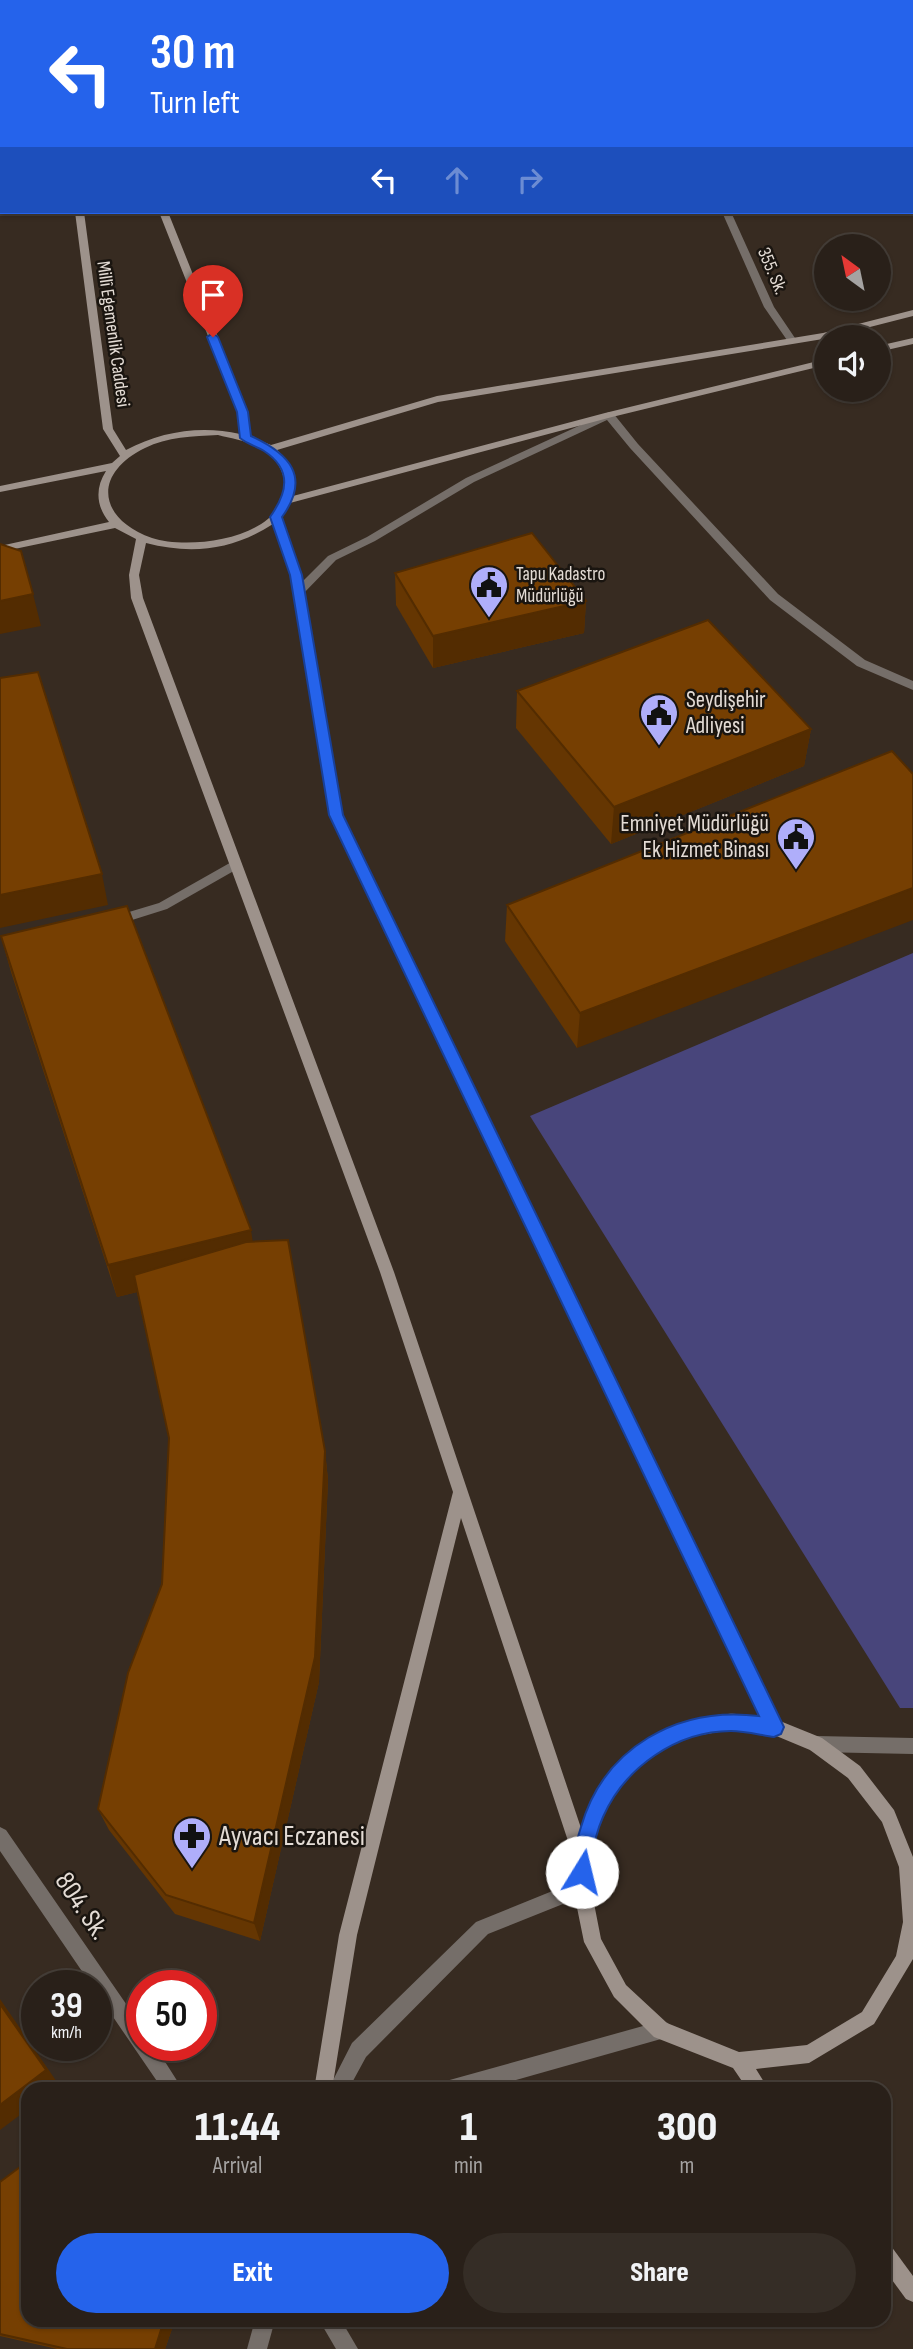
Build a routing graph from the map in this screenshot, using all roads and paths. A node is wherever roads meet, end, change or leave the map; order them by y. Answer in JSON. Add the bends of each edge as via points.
{"nodes":[{"id":1,"x":79,"y":214,"type":"edge"},
{"id":2,"x":164,"y":214,"type":"edge"},
{"id":3,"x":727,"y":214,"type":"edge"},
{"id":4,"x":913,"y":313,"type":"edge"},
{"id":5,"x":792,"y":341,"type":"junction"},
{"id":6,"x":913,"y":341,"type":"edge"},
{"id":7,"x":891,"y":346,"type":"edge"},
{"id":8,"x":814,"y":365,"type":"edge"},
{"id":9,"x":609,"y":415,"type":"junction"},
{"id":10,"x":246,"y":438,"type":"junction"},
{"id":11,"x":269,"y":449,"type":"junction"},
{"id":12,"x":125,"y":456,"type":"junction"},
{"id":13,"x":114,"y":466,"type":"junction"},
{"id":14,"x":0,"y":489,"type":"edge"},
{"id":15,"x":288,"y":501,"type":"junction"},
{"id":16,"x":276,"y":517,"type":"junction"},
{"id":17,"x":116,"y":524,"type":"junction"},
{"id":18,"x":142,"y":538,"type":"junction"},
{"id":19,"x":0,"y":550,"type":"edge"},
{"id":20,"x":298,"y":592,"type":"junction"},
{"id":21,"x":913,"y":686,"type":"edge"},
{"id":22,"x":235,"y":864,"type":"junction"},
{"id":23,"x":97,"y":925,"type":"edge"},
{"id":24,"x":460,"y":1492,"type":"junction"},
{"id":25,"x":774,"y":1727,"type":"junction"},
{"id":26,"x":816,"y":1744,"type":"junction"},
{"id":27,"x":913,"y":1746,"type":"edge"},
{"id":28,"x":0,"y":1836,"type":"edge"},
{"id":29,"x":582,"y":1856,"type":"junction"},
{"id":30,"x":582,"y":1888,"type":"junction"},
{"id":31,"x":912,"y":1922,"type":"edge"},
{"id":32,"x":908,"y":1965,"type":"edge"},
{"id":33,"x":126,"y":2019,"type":"edge"},
{"id":34,"x":661,"y":2029,"type":"junction"},
{"id":35,"x":154,"y":2061,"type":"edge"},
{"id":36,"x":739,"y":2061,"type":"junction"},
{"id":37,"x":169,"y":2082,"type":"edge"},
{"id":38,"x":324,"y":2082,"type":"edge"},
{"id":39,"x":341,"y":2082,"type":"edge"},
{"id":40,"x":474,"y":2082,"type":"edge"},
{"id":41,"x":754,"y":2082,"type":"edge"},
{"id":42,"x":891,"y":2262,"type":"edge"},
{"id":43,"x":913,"y":2292,"type":"edge"},
{"id":44,"x":263,"y":2327,"type":"edge"},
{"id":45,"x":334,"y":2327,"type":"edge"},
{"id":46,"x":257,"y":2349,"type":"edge"},
{"id":47,"x":348,"y":2349,"type":"edge"}],
"edges":[{"from":1,"to":12,"type":"main road","name":"Millî Egemenlik Caddesi","via":[[108,429]]},
{"from":2,"to":10,"type":"main road","via":[[243,412]]},
{"from":3,"to":5,"type":"street","name":"355. Sk.","via":[[769,307]]},
{"from":4,"to":5,"type":"main road"},
{"from":5,"to":11,"type":"main road","via":[[437,399]]},
{"from":6,"to":7,"type":"main road"},
{"from":8,"to":9,"type":"main road"},
{"from":9,"to":15,"type":"main road"},
{"from":9,"to":20,"type":"street","via":[[470,480],[332,558]]},
{"from":9,"to":21,"type":"street","via":[[774,597],[862,663]]},
{"from":10,"to":11,"type":"main road"},
{"from":10,"to":12,"type":"main road","via":[[218,432],[187,433],[158,439]]},
{"from":11,"to":15,"type":"main road","via":[[285,464],[291,482]]},
{"from":12,"to":13,"type":"main road"},
{"from":13,"to":14,"type":"main road"},
{"from":13,"to":17,"type":"main road","via":[[102,495]]},
{"from":15,"to":16,"type":"main road"},
{"from":16,"to":18,"type":"main road","via":[[258,531],[207,546],[179,547]]},
{"from":16,"to":20,"type":"main road"},
{"from":17,"to":18,"type":"main road"},
{"from":17,"to":19,"type":"main road"},
{"from":18,"to":22,"type":"main road","via":[[134,575],[137,598]]},
{"from":20,"to":25,"type":"main road","via":[[336,815]]},
{"from":22,"to":23,"type":"street","via":[[163,906]]},
{"from":22,"to":24,"type":"main road","via":[[387,1272]]},
{"from":24,"to":29,"type":"main road"},
{"from":24,"to":38,"type":"main road","via":[[348,1935]]},
{"from":25,"to":26,"type":"main road"},
{"from":25,"to":29,"type":"main road","via":[[730,1722],[688,1729],[649,1747],[617,1775],[594,1813]]},
{"from":26,"to":27,"type":"street"},
{"from":26,"to":31,"type":"main road","via":[[854,1772],[888,1816],[908,1867]]},
{"from":28,"to":33,"type":"street","name":"804. Sk."},
{"from":29,"to":30,"type":"main road"},
{"from":30,"to":34,"type":"main road","via":[[593,1942],[620,1991]]},
{"from":30,"to":39,"type":"street","via":[[482,1928],[359,2050]]},
{"from":31,"to":32,"type":"main road"},
{"from":32,"to":36,"type":"main road","via":[[868,2018],[809,2054]]},
{"from":34,"to":36,"type":"main road"},
{"from":34,"to":40,"type":"street"},
{"from":35,"to":37,"type":"street","name":"804. Sk."},
{"from":36,"to":41,"type":"main road"},
{"from":42,"to":43,"type":"main road"},
{"from":44,"to":46,"type":"street"},
{"from":45,"to":47,"type":"street"}]}
